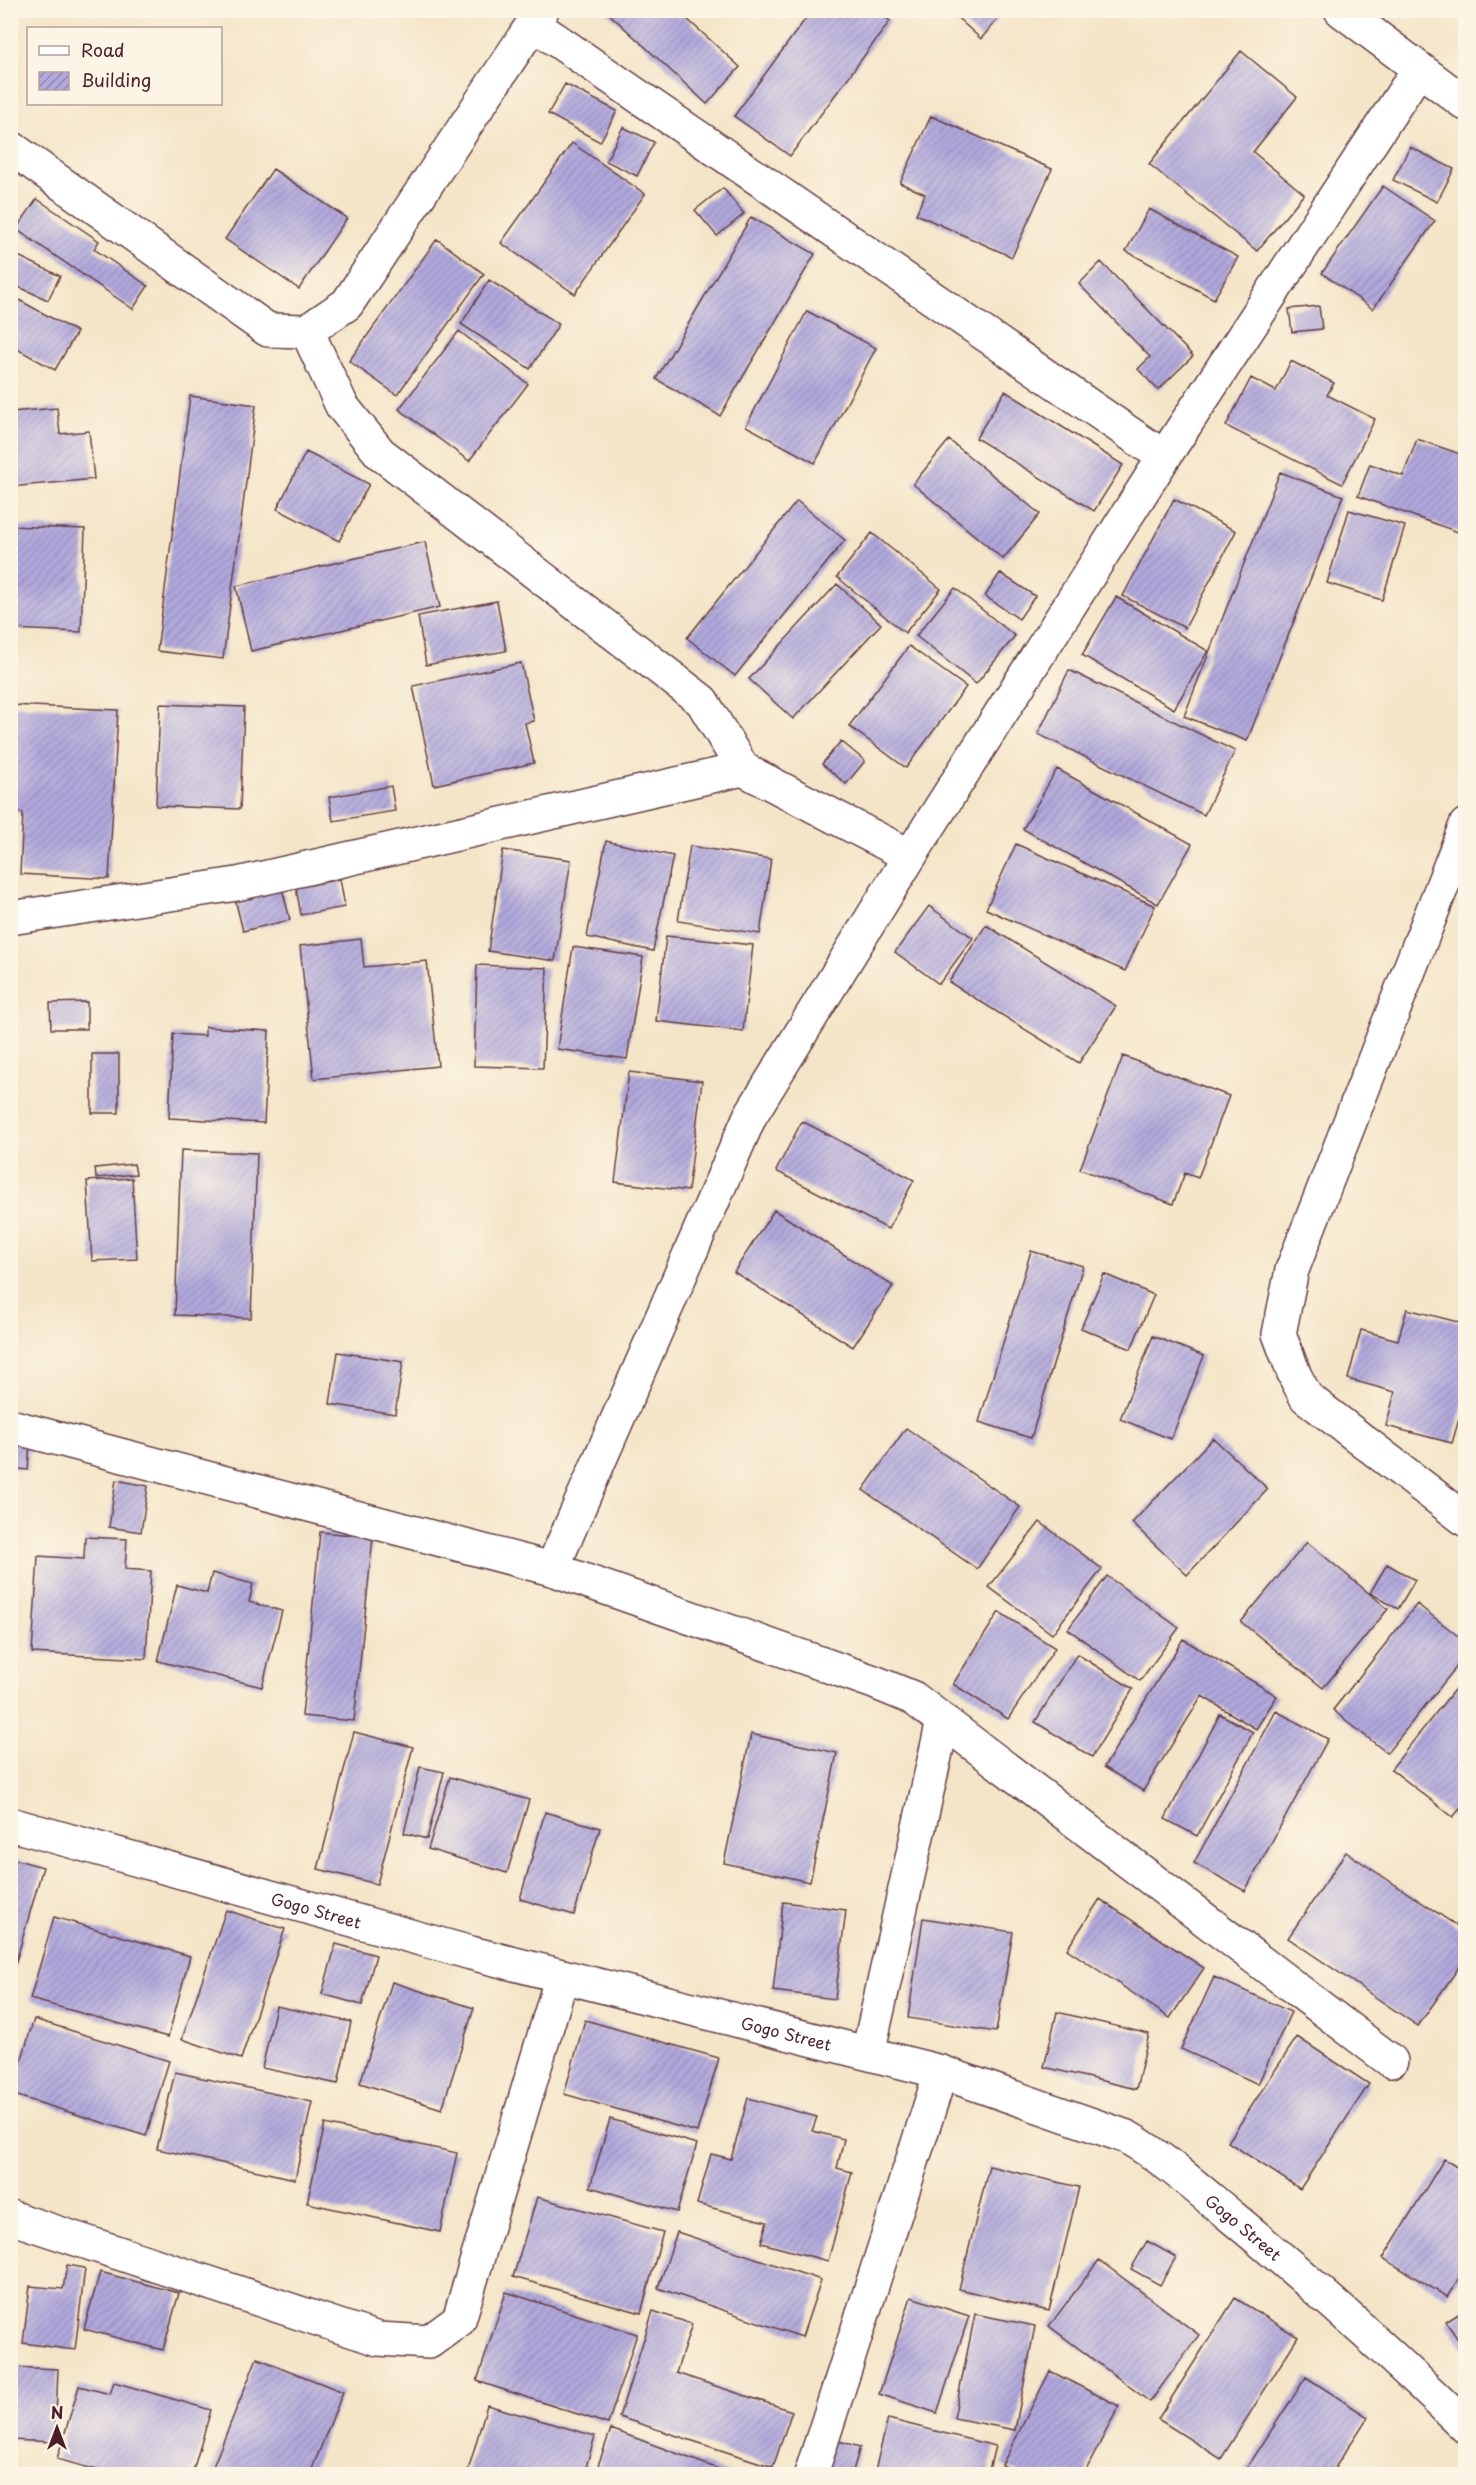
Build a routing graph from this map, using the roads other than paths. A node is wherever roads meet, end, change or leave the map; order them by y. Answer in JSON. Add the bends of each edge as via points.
{"nodes":[{"id":1,"x":1341,"y":10,"type":"edge"},
{"id":2,"x":538,"y":17,"type":"edge"},
{"id":3,"x":1419,"y":69,"type":"junction"},
{"id":4,"x":1466,"y":104,"type":"edge"},
{"id":5,"x":10,"y":147,"type":"edge"},
{"id":6,"x":307,"y":331,"type":"junction"},
{"id":7,"x":1164,"y":457,"type":"junction"},
{"id":8,"x":743,"y":769,"type":"junction"},
{"id":9,"x":1466,"y":825,"type":"edge"},
{"id":10,"x":910,"y":856,"type":"junction"},
{"id":11,"x":10,"y":918,"type":"edge"},
{"id":12,"x":10,"y":1426,"type":"edge"},
{"id":13,"x":1466,"y":1520,"type":"edge"},
{"id":14,"x":552,"y":1569,"type":"junction"},
{"id":15,"x":943,"y":1721,"type":"junction"},
{"id":16,"x":10,"y":1824,"type":"edge"},
{"id":17,"x":562,"y":1976,"type":"junction"},
{"id":18,"x":868,"y":2053,"type":"junction"},
{"id":19,"x":1390,"y":2061,"type":"dead end"},
{"id":20,"x":941,"y":2072,"type":"junction"},
{"id":21,"x":10,"y":2217,"type":"edge"},
{"id":22,"x":1466,"y":2427,"type":"edge"},
{"id":23,"x":811,"y":2475,"type":"edge"}],
"edges":[{"from":1,"to":3,"type":"street"},
{"from":2,"to":6,"type":"street","via":[[346,304]]},
{"from":2,"to":7,"type":"street"},
{"from":3,"to":4,"type":"street"},
{"from":3,"to":7,"type":"street"},
{"from":5,"to":6,"type":"street","via":[[268,330]]},
{"from":6,"to":8,"type":"street","via":[[342,406],[380,453],[702,701]]},
{"from":7,"to":10,"type":"street"},
{"from":8,"to":10,"type":"street"},
{"from":8,"to":11,"type":"street","via":[[237,884]]},
{"from":9,"to":13,"type":"street","via":[[1293,1270],[1279,1334],[1306,1397]]},
{"from":10,"to":14,"type":"street","via":[[750,1116]]},
{"from":12,"to":14,"type":"street"},
{"from":14,"to":15,"type":"street","via":[[874,1682],[913,1698]]},
{"from":15,"to":18,"type":"street"},
{"from":15,"to":19,"type":"street"},
{"from":16,"to":17,"type":"street","name":"Gogo Street"},
{"from":17,"to":18,"type":"street","name":"Gogo Street"},
{"from":17,"to":21,"type":"street","via":[[459,2320],[429,2342],[378,2339]]},
{"from":18,"to":20,"type":"street","name":"Gogo Street"},
{"from":20,"to":22,"type":"street","name":"Gogo Street","via":[[1127,2137],[1149,2150],[1264,2244]]},
{"from":20,"to":23,"type":"street"}]}
